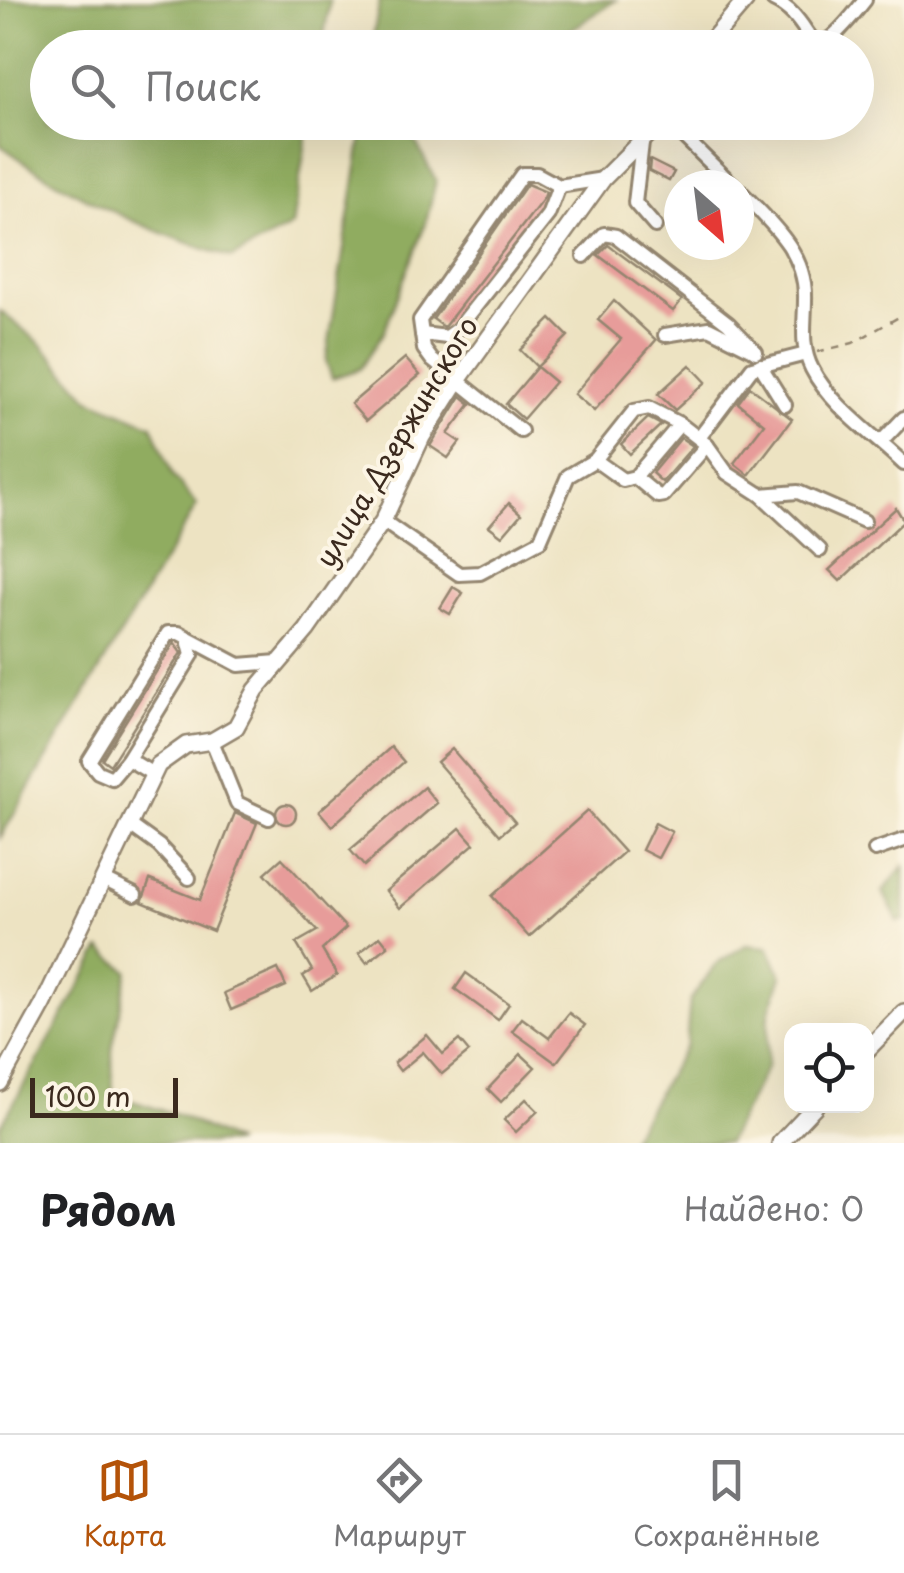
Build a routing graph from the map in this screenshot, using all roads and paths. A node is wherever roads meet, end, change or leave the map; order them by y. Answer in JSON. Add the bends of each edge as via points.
{"nodes":[{"id":1,"x":746,"y":0,"type":"edge"},
{"id":2,"x":772,"y":0,"type":"edge"},
{"id":3,"x":865,"y":0,"type":"edge"},
{"id":4,"x":720,"y":30,"type":"edge"},
{"id":5,"x":806,"y":30,"type":"edge"},
{"id":6,"x":841,"y":30,"type":"edge"},
{"id":7,"x":645,"y":140,"type":"edge"},
{"id":8,"x":687,"y":140,"type":"edge"},
{"id":9,"x":642,"y":143,"type":"junction"},
{"id":10,"x":718,"y":170,"type":"edge"},
{"id":11,"x":603,"y":179,"type":"junction"},
{"id":12,"x":560,"y":186,"type":"junction"},
{"id":13,"x":754,"y":206,"type":"edge"},
{"id":14,"x":656,"y":226,"type":"dead end"},
{"id":15,"x":584,"y":256,"type":"dead end"},
{"id":16,"x":904,"y":314,"type":"edge"},
{"id":17,"x":422,"y":334,"type":"junction"},
{"id":18,"x":664,"y":335,"type":"dead end"},
{"id":19,"x":806,"y":354,"type":"junction"},
{"id":20,"x":758,"y":358,"type":"junction"},
{"id":21,"x":459,"y":380,"type":"junction"},
{"id":22,"x":784,"y":405,"type":"dead end"},
{"id":23,"x":904,"y":418,"type":"edge"},
{"id":24,"x":680,"y":424,"type":"junction"},
{"id":25,"x":520,"y":432,"type":"dead end"},
{"id":26,"x":703,"y":442,"type":"junction"},
{"id":27,"x":880,"y":442,"type":"junction"},
{"id":28,"x":595,"y":460,"type":"junction"},
{"id":29,"x":904,"y":464,"type":"edge"},
{"id":30,"x":635,"y":477,"type":"junction"},
{"id":31,"x":761,"y":496,"type":"junction"},
{"id":32,"x":383,"y":521,"type":"junction"},
{"id":33,"x":864,"y":522,"type":"dead end"},
{"id":34,"x":820,"y":550,"type":"dead end"},
{"id":35,"x":187,"y":638,"type":"junction"},
{"id":36,"x":278,"y":662,"type":"junction"},
{"id":37,"x":212,"y":741,"type":"junction"},
{"id":38,"x":128,"y":759,"type":"junction"},
{"id":39,"x":153,"y":774,"type":"junction"},
{"id":40,"x":269,"y":818,"type":"dead end"},
{"id":41,"x":130,"y":826,"type":"junction"},
{"id":42,"x":904,"y":840,"type":"edge"},
{"id":43,"x":875,"y":850,"type":"dead end"},
{"id":44,"x":103,"y":878,"type":"junction"},
{"id":45,"x":189,"y":878,"type":"dead end"},
{"id":46,"x":135,"y":894,"type":"dead end"},
{"id":47,"x":904,"y":1012,"type":"edge"},
{"id":48,"x":874,"y":1044,"type":"edge"},
{"id":49,"x":0,"y":1082,"type":"edge"},
{"id":50,"x":809,"y":1113,"type":"edge"},
{"id":51,"x":787,"y":1139,"type":"edge"}],
"edges":[{"from":1,"to":4,"type":"main road"},
{"from":2,"to":5,"type":"street"},
{"from":3,"to":6,"type":"street"},
{"from":7,"to":9,"type":"main road","name":"улица Дзержинского"},
{"from":8,"to":10,"type":"street"},
{"from":9,"to":11,"type":"main road","name":"улица Дзержинского"},
{"from":9,"to":14,"type":"street","via":[[636,202]]},
{"from":11,"to":12,"type":"street"},
{"from":11,"to":21,"type":"main road","name":"улица Дзержинского"},
{"from":12,"to":17,"type":"street","via":[[548,214],[457,330],[447,337]]},
{"from":12,"to":17,"type":"street","via":[[530,173],[512,183],[424,313]]},
{"from":13,"to":19,"type":"street","via":[[800,263]]},
{"from":15,"to":20,"type":"street","via":[[604,234],[616,236],[728,323]]},
{"from":16,"to":19,"type":"path","via":[[853,343]]},
{"from":17,"to":21,"type":"street","via":[[432,360]]},
{"from":18,"to":20,"type":"street","via":[[709,328]]},
{"from":19,"to":20,"type":"street"},
{"from":19,"to":27,"type":"street","via":[[818,378]]},
{"from":20,"to":22,"type":"street"},
{"from":20,"to":26,"type":"street"},
{"from":21,"to":25,"type":"street"},
{"from":21,"to":32,"type":"main road","name":"улица Дзержинского","via":[[422,437]]},
{"from":23,"to":27,"type":"street"},
{"from":24,"to":26,"type":"street"},
{"from":24,"to":28,"type":"street","via":[[649,408],[634,411]]},
{"from":24,"to":30,"type":"street"},
{"from":26,"to":30,"type":"street","via":[[664,495]]},
{"from":26,"to":31,"type":"street","via":[[727,473]]},
{"from":27,"to":29,"type":"street"},
{"from":28,"to":30,"type":"street","via":[[623,480]]},
{"from":28,"to":32,"type":"street","via":[[568,476],[540,541],[480,574],[459,574]]},
{"from":31,"to":33,"type":"street","via":[[798,492]]},
{"from":31,"to":34,"type":"street"},
{"from":32,"to":36,"type":"main road","name":"улица Дзержинского"},
{"from":35,"to":36,"type":"street","via":[[239,665]]},
{"from":35,"to":38,"type":"street","via":[[192,655]]},
{"from":35,"to":38,"type":"street","via":[[174,631],[162,640],[89,761],[112,778]]},
{"from":36,"to":37,"type":"main road","name":"улица Дзержинского","via":[[236,727]]},
{"from":37,"to":39,"type":"main road","name":"улица Дзержинского","via":[[166,756]]},
{"from":37,"to":40,"type":"street","via":[[236,803]]},
{"from":38,"to":39,"type":"street"},
{"from":39,"to":41,"type":"main road","name":"улица Дзержинского"},
{"from":41,"to":44,"type":"main road","name":"улица Дзержинского"},
{"from":41,"to":45,"type":"street"},
{"from":42,"to":43,"type":"street"},
{"from":44,"to":46,"type":"street"},
{"from":44,"to":49,"type":"main road","name":"улица Дзержинского"},
{"from":47,"to":48,"type":"main road"},
{"from":50,"to":51,"type":"main road"}]}
